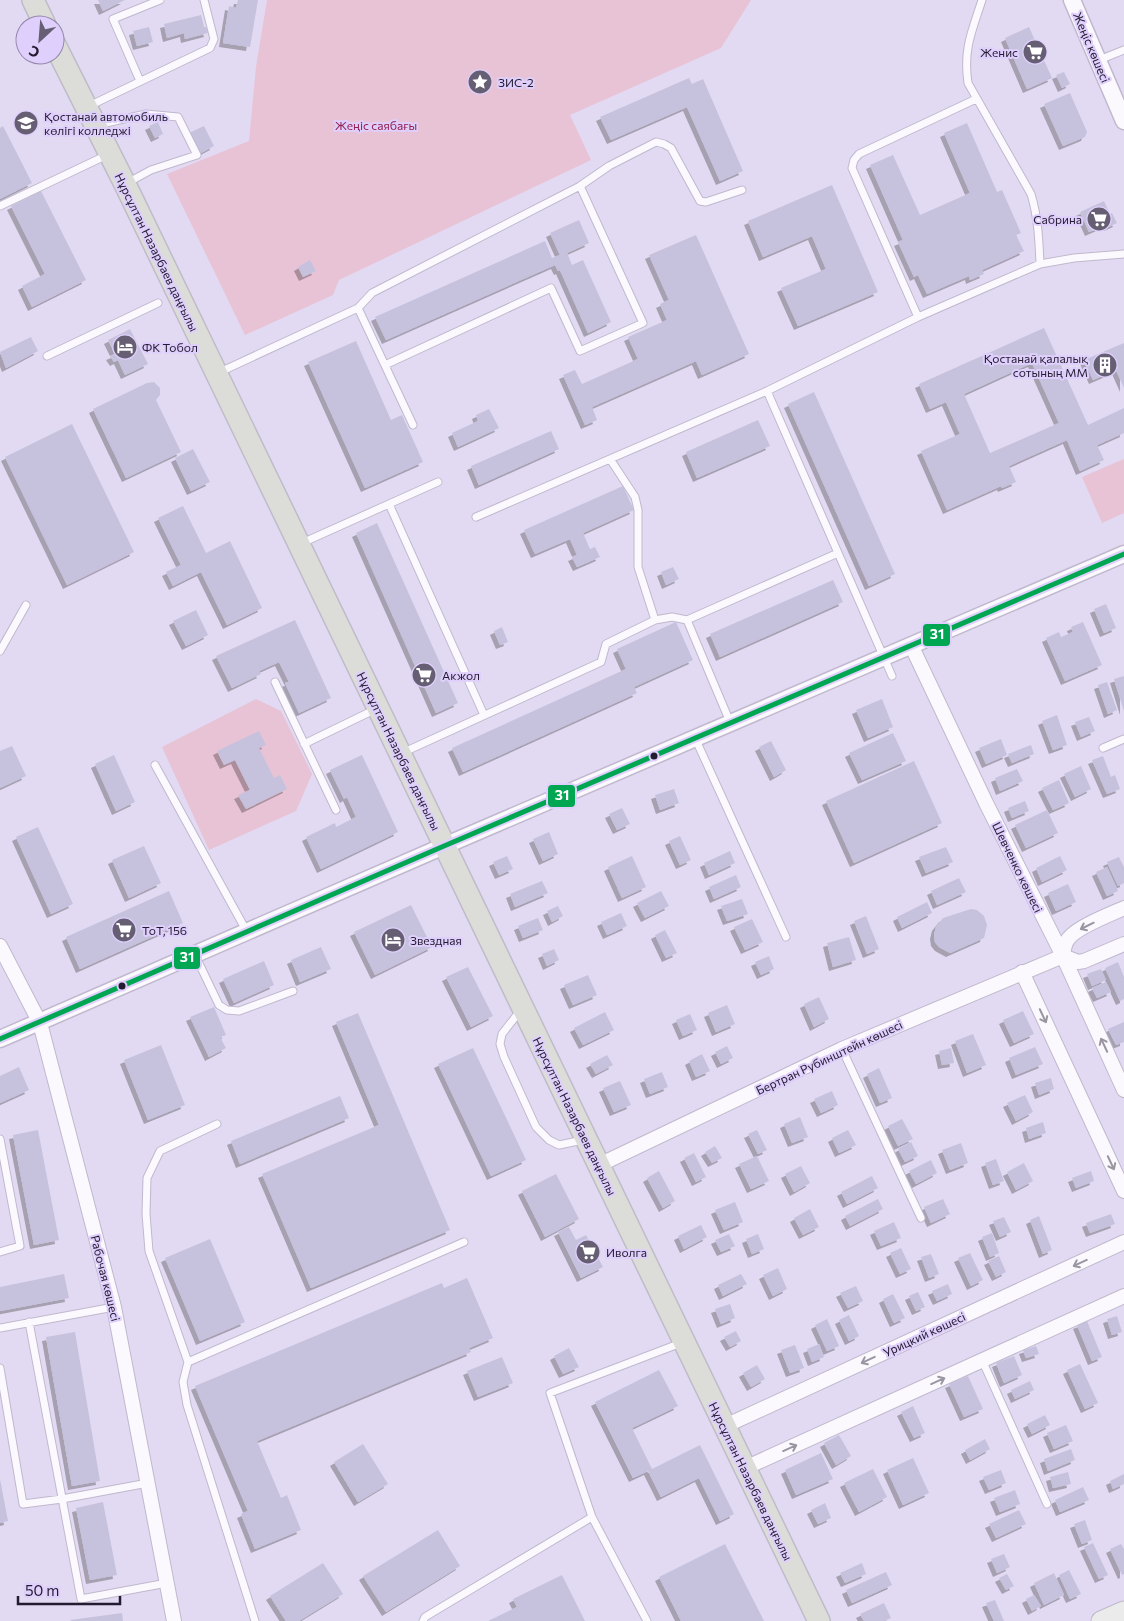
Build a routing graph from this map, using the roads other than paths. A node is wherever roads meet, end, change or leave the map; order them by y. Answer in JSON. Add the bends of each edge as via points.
{"nodes":[{"id":1,"x":33,"y":0,"type":"edge"},
{"id":2,"x":160,"y":0,"type":"edge"},
{"id":3,"x":204,"y":0,"type":"edge"},
{"id":4,"x":982,"y":0,"type":"edge"},
{"id":5,"x":1072,"y":0,"type":"edge"},
{"id":6,"x":40,"y":15,"type":"edge"},
{"id":7,"x":1124,"y":50,"type":"edge"},
{"id":8,"x":1098,"y":60,"type":"junction"},
{"id":9,"x":65,"y":65,"type":"edge"},
{"id":10,"x":140,"y":81,"type":"junction"},
{"id":11,"x":976,"y":99,"type":"junction"},
{"id":12,"x":91,"y":116,"type":"junction"},
{"id":13,"x":1124,"y":121,"type":"edge"},
{"id":14,"x":110,"y":154,"type":"junction"},
{"id":15,"x":125,"y":184,"type":"junction"},
{"id":16,"x":580,"y":186,"type":"junction"},
{"id":17,"x":742,"y":190,"type":"dead end"},
{"id":18,"x":0,"y":206,"type":"edge"},
{"id":19,"x":1124,"y":254,"type":"edge"},
{"id":20,"x":1040,"y":264,"type":"junction"},
{"id":21,"x":158,"y":303,"type":"dead end"},
{"id":22,"x":358,"y":308,"type":"junction"},
{"id":23,"x":918,"y":316,"type":"junction"},
{"id":24,"x":48,"y":356,"type":"dead end"},
{"id":25,"x":385,"y":365,"type":"junction"},
{"id":26,"x":216,"y":374,"type":"junction"},
{"id":27,"x":767,"y":391,"type":"junction"},
{"id":28,"x":413,"y":425,"type":"dead end"},
{"id":29,"x":610,"y":459,"type":"junction"},
{"id":30,"x":438,"y":482,"type":"dead end"},
{"id":31,"x":389,"y":504,"type":"junction"},
{"id":32,"x":476,"y":517,"type":"dead end"},
{"id":33,"x":299,"y":545,"type":"junction"},
{"id":34,"x":838,"y":553,"type":"junction"},
{"id":35,"x":1124,"y":554,"type":"edge"},
{"id":36,"x":26,"y":605,"type":"dead end"},
{"id":37,"x":655,"y":620,"type":"junction"},
{"id":38,"x":687,"y":620,"type":"junction"},
{"id":39,"x":912,"y":645,"type":"junction"},
{"id":40,"x":0,"y":651,"type":"edge"},
{"id":41,"x":883,"y":658,"type":"junction"},
{"id":42,"x":892,"y":676,"type":"dead end"},
{"id":43,"x":275,"y":682,"type":"dead end"},
{"id":44,"x":378,"y":708,"type":"junction"},
{"id":45,"x":484,"y":715,"type":"junction"},
{"id":46,"x":730,"y":722,"type":"junction"},
{"id":47,"x":695,"y":738,"type":"junction"},
{"id":48,"x":1124,"y":739,"type":"edge"},
{"id":49,"x":304,"y":744,"type":"junction"},
{"id":50,"x":1103,"y":748,"type":"dead end"},
{"id":51,"x":401,"y":753,"type":"junction"},
{"id":52,"x":155,"y":765,"type":"dead end"},
{"id":53,"x":336,"y":810,"type":"dead end"},
{"id":54,"x":444,"y":846,"type":"junction"},
{"id":55,"x":1124,"y":908,"type":"edge"},
{"id":56,"x":247,"y":932,"type":"junction"},
{"id":57,"x":786,"y":937,"type":"dead end"},
{"id":58,"x":1124,"y":944,"type":"edge"},
{"id":59,"x":0,"y":946,"type":"edge"},
{"id":60,"x":194,"y":955,"type":"junction"},
{"id":61,"x":1062,"y":956,"type":"junction"},
{"id":62,"x":1022,"y":972,"type":"junction"},
{"id":63,"x":294,"y":992,"type":"dead end"},
{"id":64,"x":523,"y":1008,"type":"junction"},
{"id":65,"x":40,"y":1023,"type":"junction"},
{"id":66,"x":0,"y":1039,"type":"edge"},
{"id":67,"x":842,"y":1049,"type":"junction"},
{"id":68,"x":1124,"y":1090,"type":"edge"},
{"id":69,"x":217,"y":1124,"type":"dead end"},
{"id":70,"x":0,"y":1139,"type":"edge"},
{"id":71,"x":586,"y":1139,"type":"junction"},
{"id":72,"x":599,"y":1165,"type":"junction"},
{"id":73,"x":3,"y":1177,"type":"edge"},
{"id":74,"x":1124,"y":1191,"type":"edge"},
{"id":75,"x":921,"y":1218,"type":"dead end"},
{"id":76,"x":464,"y":1242,"type":"dead end"},
{"id":77,"x":1124,"y":1242,"type":"edge"},
{"id":78,"x":0,"y":1252,"type":"edge"},
{"id":79,"x":1124,"y":1296,"type":"edge"},
{"id":80,"x":114,"y":1307,"type":"junction"},
{"id":81,"x":29,"y":1322,"type":"junction"},
{"id":82,"x":0,"y":1328,"type":"edge"},
{"id":83,"x":684,"y":1342,"type":"junction"},
{"id":84,"x":982,"y":1360,"type":"junction"},
{"id":85,"x":188,"y":1362,"type":"junction"},
{"id":86,"x":0,"y":1368,"type":"edge"},
{"id":87,"x":725,"y":1426,"type":"junction"},
{"id":88,"x":745,"y":1468,"type":"junction"},
{"id":89,"x":148,"y":1483,"type":"junction"},
{"id":90,"x":62,"y":1499,"type":"junction"},
{"id":91,"x":1047,"y":1504,"type":"dead end"},
{"id":92,"x":592,"y":1517,"type":"junction"},
{"id":93,"x":167,"y":1583,"type":"junction"},
{"id":94,"x":1124,"y":1611,"type":"edge"},
{"id":95,"x":174,"y":1621,"type":"edge"},
{"id":96,"x":255,"y":1621,"type":"edge"},
{"id":97,"x":423,"y":1621,"type":"edge"},
{"id":98,"x":647,"y":1621,"type":"edge"},
{"id":99,"x":819,"y":1621,"type":"edge"},
{"id":100,"x":1101,"y":1621,"type":"edge"}],
"edges":[{"from":1,"to":6,"type":"main road"},
{"from":2,"to":10,"type":"lane","via":[[113,19]]},
{"from":3,"to":10,"type":"lane","via":[[214,39],[210,48]]},
{"from":4,"to":11,"type":"lane","via":[[967,48],[968,83]]},
{"from":5,"to":8,"type":"street","name":"Жеңіс көшесі"},
{"from":7,"to":8,"type":"lane"},
{"from":8,"to":13,"type":"street","name":"Жеңіс көшесі"},
{"from":9,"to":12,"type":"main road","name":"Нұрсұлтан Назарбаев даңғылы"},
{"from":10,"to":12,"type":"lane"},
{"from":11,"to":20,"type":"lane","via":[[1031,194],[1038,227]]},
{"from":11,"to":23,"type":"lane","via":[[860,154],[854,160],[852,168]]},
{"from":12,"to":14,"type":"main road","name":"Нұрсұлтан Назарбаев даңғылы"},
{"from":12,"to":15,"type":"lane","via":[[146,114],[178,117],[197,155],[151,170]]},
{"from":14,"to":15,"type":"main road","name":"Нұрсұлтан Назарбаев даңғылы"},
{"from":14,"to":18,"type":"lane"},
{"from":15,"to":26,"type":"main road","name":"Нұрсұлтан Назарбаев даңғылы"},
{"from":16,"to":17,"type":"lane","via":[[608,166],[656,142],[670,148],[700,200],[706,202]]},
{"from":16,"to":22,"type":"lane","via":[[372,293]]},
{"from":16,"to":25,"type":"lane","via":[[643,323],[580,351],[550,288]]},
{"from":19,"to":20,"type":"lane"},
{"from":20,"to":23,"type":"lane"},
{"from":21,"to":24,"type":"lane"},
{"from":22,"to":25,"type":"lane"},
{"from":22,"to":26,"type":"lane"},
{"from":23,"to":27,"type":"lane"},
{"from":25,"to":28,"type":"lane"},
{"from":26,"to":33,"type":"main road","name":"Нұрсұлтан Назарбаев даңғылы"},
{"from":27,"to":29,"type":"lane"},
{"from":27,"to":34,"type":"lane"},
{"from":29,"to":32,"type":"lane"},
{"from":29,"to":37,"type":"lane","via":[[635,497],[638,567]]},
{"from":30,"to":31,"type":"lane"},
{"from":31,"to":33,"type":"lane"},
{"from":31,"to":45,"type":"lane"},
{"from":33,"to":44,"type":"main road","name":"Нұрсұлтан Назарбаев даңғылы"},
{"from":34,"to":38,"type":"lane"},
{"from":34,"to":41,"type":"lane"},
{"from":35,"to":39,"type":"street"},
{"from":36,"to":40,"type":"lane"},
{"from":37,"to":38,"type":"lane","via":[[672,617]]},
{"from":37,"to":45,"type":"lane","via":[[606,644],[601,662]]},
{"from":38,"to":46,"type":"lane"},
{"from":39,"to":41,"type":"street"},
{"from":39,"to":61,"type":"street","name":"Шевченко көшесі"},
{"from":41,"to":42,"type":"lane"},
{"from":41,"to":46,"type":"street"},
{"from":43,"to":49,"type":"lane"},
{"from":44,"to":49,"type":"lane"},
{"from":44,"to":51,"type":"main road","name":"Нұрсұлтан Назарбаев даңғылы"},
{"from":45,"to":51,"type":"lane"},
{"from":46,"to":47,"type":"street"},
{"from":47,"to":54,"type":"street"},
{"from":47,"to":57,"type":"lane"},
{"from":48,"to":50,"type":"lane"},
{"from":49,"to":53,"type":"lane"},
{"from":51,"to":54,"type":"main road","name":"Нұрсұлтан Назарбаев даңғылы"},
{"from":52,"to":56,"type":"lane"},
{"from":54,"to":56,"type":"street"},
{"from":54,"to":64,"type":"main road","name":"Нұрсұлтан Назарбаев даңғылы"},
{"from":55,"to":61,"type":"street","one_way":true,"via":[[1076,931],[1065,944]]},
{"from":56,"to":60,"type":"street"},
{"from":58,"to":61,"type":"street","via":[[1084,961]]},
{"from":59,"to":65,"type":"street","name":"Рабочая көшесі"},
{"from":60,"to":63,"type":"lane","via":[[219,1005],[227,1010],[239,1012]]},
{"from":60,"to":65,"type":"street"},
{"from":61,"to":62,"type":"street","name":"Бертран Рубинштейн көшесі"},
{"from":68,"to":61,"type":"street","name":"Шевченко көшесі","one_way":true},
{"from":62,"to":67,"type":"street","name":"Бертран Рубинштейн көшесі"},
{"from":62,"to":74,"type":"street","one_way":true},
{"from":64,"to":71,"type":"main road","name":"Нұрсұлтан Назарбаев даңғылы"},
{"from":64,"to":71,"type":"lane","via":[[502,1034],[500,1044],[536,1126],[559,1145]]},
{"from":65,"to":66,"type":"street"},
{"from":65,"to":80,"type":"street","name":"Рабочая көшесі"},
{"from":67,"to":72,"type":"street","name":"Бертран Рубинштейн көшесі"},
{"from":67,"to":75,"type":"lane"},
{"from":69,"to":85,"type":"lane","via":[[160,1151],[147,1178],[149,1251]]},
{"from":70,"to":73,"type":"lane"},
{"from":71,"to":72,"type":"main road","name":"Нұрсұлтан Назарбаев даңғылы"},
{"from":72,"to":83,"type":"main road","name":"Нұрсұлтан Назарбаев даңғылы"},
{"from":73,"to":78,"type":"lane","via":[[20,1246]]},
{"from":76,"to":85,"type":"lane"},
{"from":77,"to":87,"type":"street","name":"Урицкий көшесі","one_way":true},
{"from":79,"to":84,"type":"street"},
{"from":80,"to":81,"type":"lane"},
{"from":80,"to":89,"type":"street","name":"Рабочая көшесі"},
{"from":81,"to":82,"type":"lane"},
{"from":81,"to":90,"type":"lane"},
{"from":83,"to":87,"type":"main road","name":"Нұрсұлтан Назарбаев даңғылы"},
{"from":83,"to":92,"type":"lane","via":[[550,1393]]},
{"from":88,"to":84,"type":"street","one_way":true},
{"from":84,"to":91,"type":"lane"},
{"from":85,"to":96,"type":"lane","via":[[183,1382],[187,1405]]},
{"from":86,"to":90,"type":"lane","via":[[23,1504]]},
{"from":87,"to":88,"type":"main road","name":"Нұрсұлтан Назарбаев даңғылы"},
{"from":88,"to":99,"type":"main road","name":"Нұрсұлтан Назарбаев даңғылы"},
{"from":89,"to":90,"type":"lane"},
{"from":89,"to":93,"type":"street","name":"Рабочая көшесі"},
{"from":90,"to":93,"type":"lane","via":[[81,1599]]},
{"from":92,"to":97,"type":"lane"},
{"from":92,"to":98,"type":"lane"},
{"from":93,"to":95,"type":"street","name":"Рабочая көшесі"},
{"from":94,"to":100,"type":"main road"}]}
